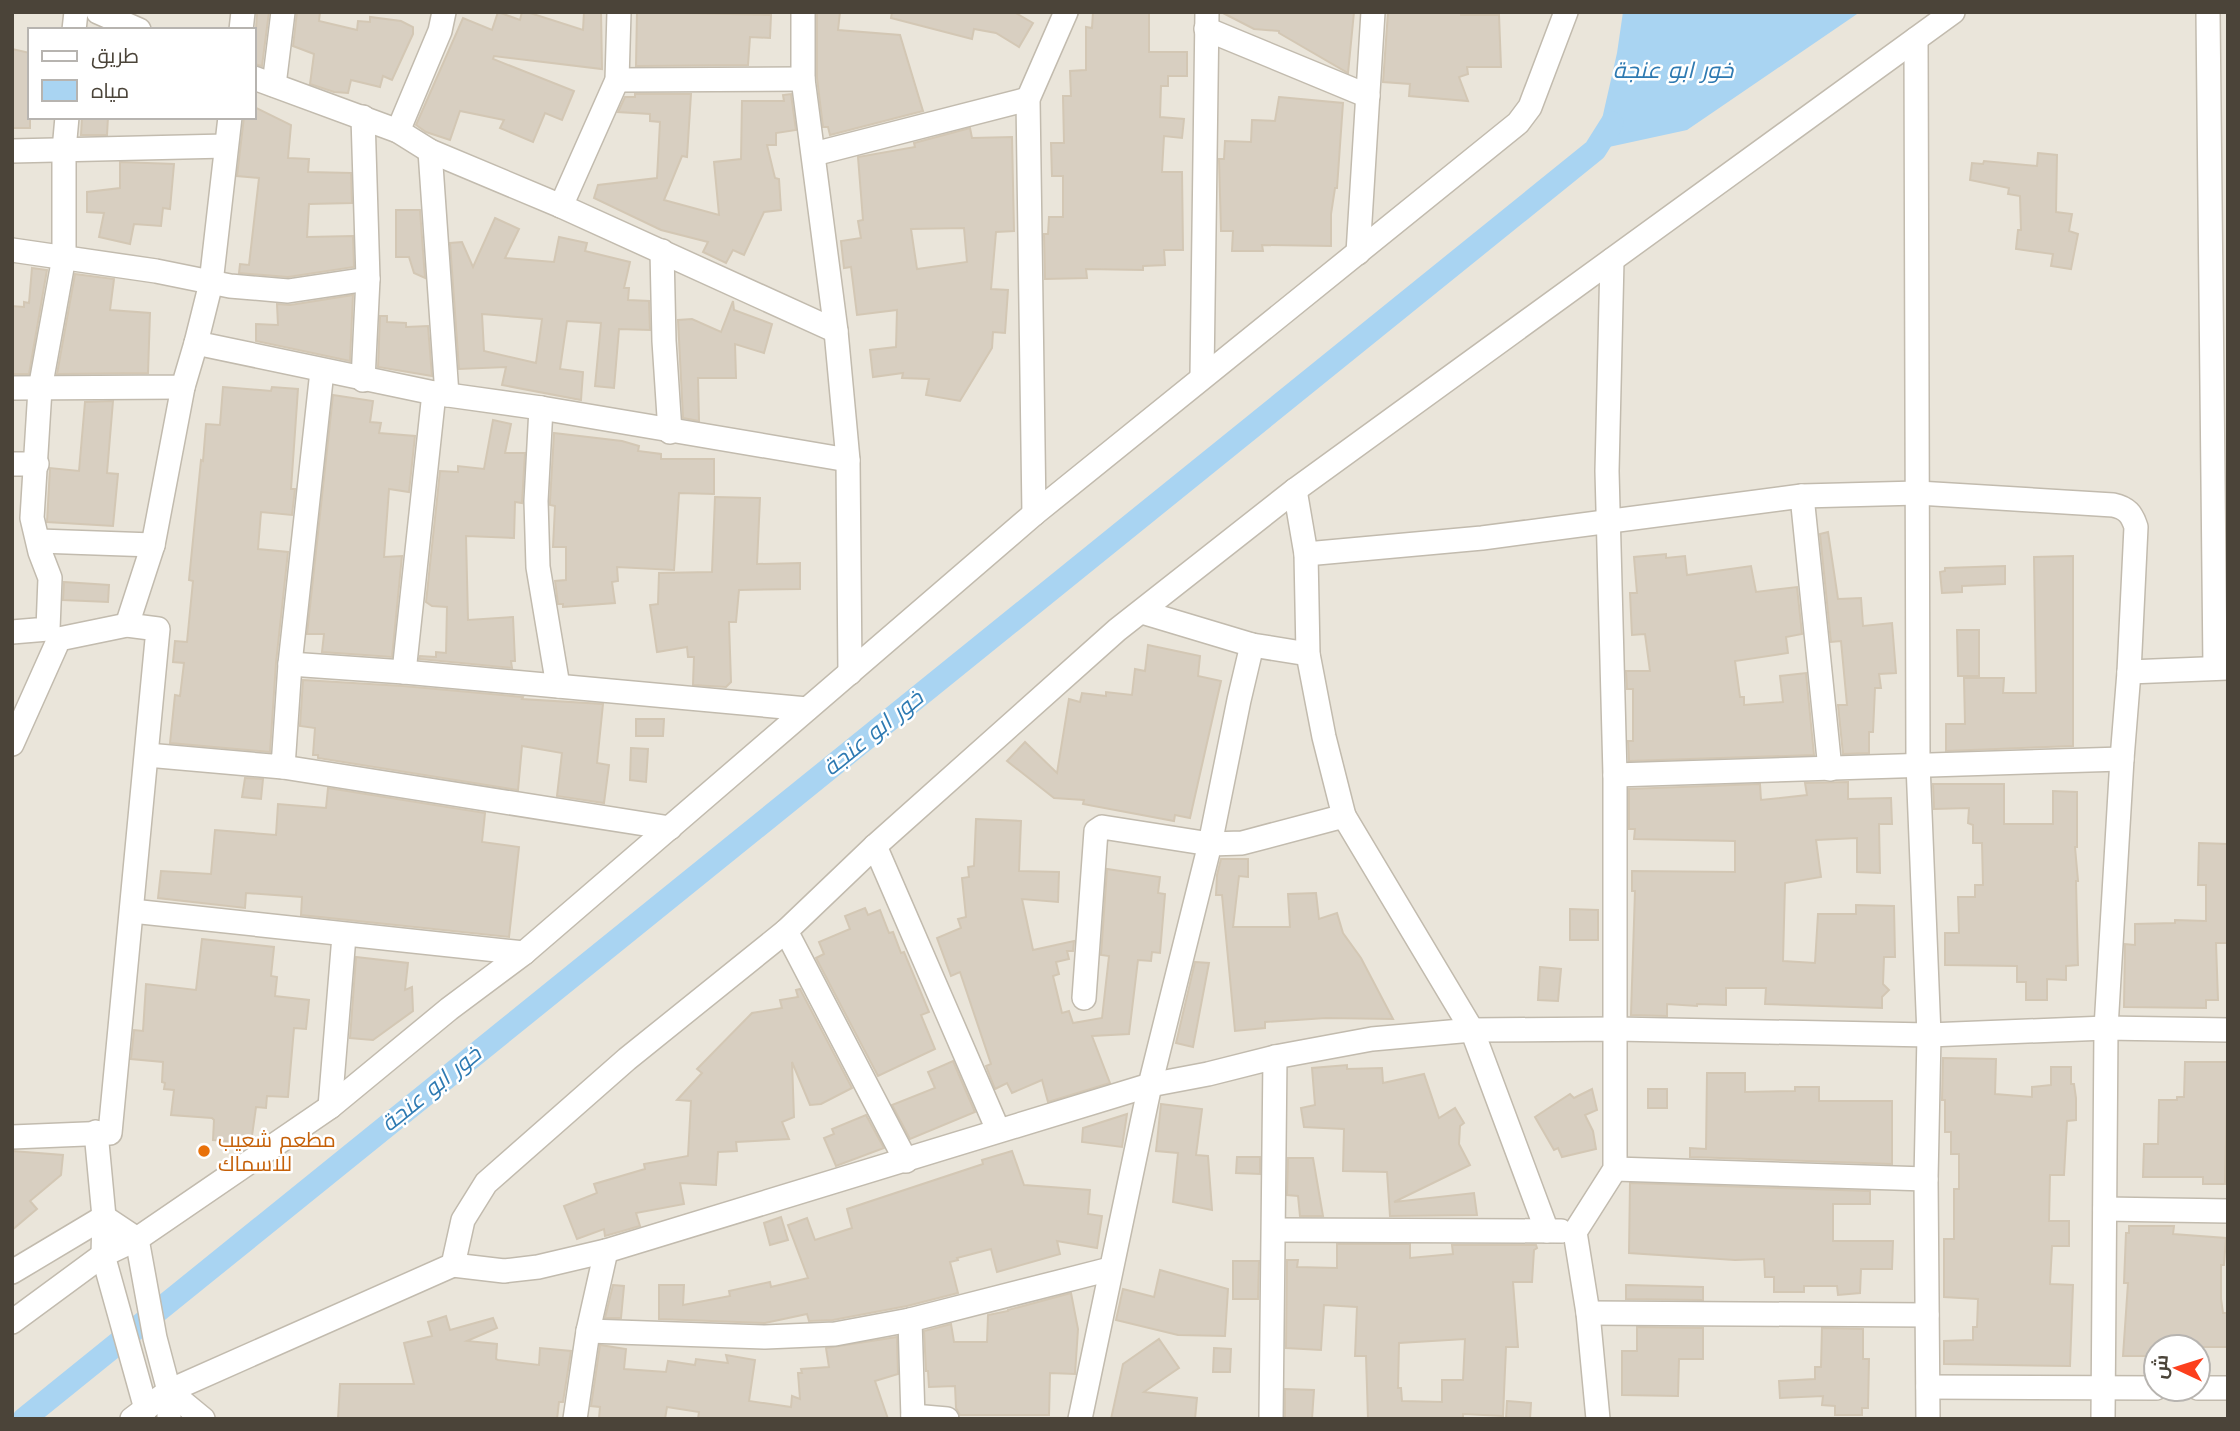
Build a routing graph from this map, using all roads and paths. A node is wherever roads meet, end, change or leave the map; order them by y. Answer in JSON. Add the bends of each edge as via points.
{"nodes":[{"id":1,"x":98,"y":12,"type":"edge"},
{"id":2,"x":283,"y":12,"type":"edge"},
{"id":3,"x":444,"y":12,"type":"edge"},
{"id":4,"x":619,"y":12,"type":"edge"},
{"id":5,"x":803,"y":12,"type":"edge"},
{"id":6,"x":1066,"y":12,"type":"edge"},
{"id":7,"x":1373,"y":12,"type":"edge"},
{"id":8,"x":1566,"y":12,"type":"edge"},
{"id":9,"x":1953,"y":12,"type":"edge"},
{"id":10,"x":2208,"y":12,"type":"edge"},
{"id":11,"x":1207,"y":21,"type":"edge"},
{"id":12,"x":136,"y":28,"type":"edge"},
{"id":13,"x":1916,"y":39,"type":"junction"},
{"id":14,"x":803,"y":79,"type":"junction"},
{"id":15,"x":617,"y":80,"type":"junction"},
{"id":16,"x":264,"y":82,"type":"edge"},
{"id":17,"x":1368,"y":96,"type":"junction"},
{"id":18,"x":1028,"y":99,"type":"junction"},
{"id":19,"x":363,"y":117,"type":"junction"},
{"id":20,"x":67,"y":119,"type":"edge"},
{"id":21,"x":230,"y":119,"type":"edge"},
{"id":22,"x":398,"y":131,"type":"junction"},
{"id":23,"x":226,"y":146,"type":"junction"},
{"id":24,"x":64,"y":150,"type":"junction"},
{"id":25,"x":12,"y":151,"type":"edge"},
{"id":26,"x":430,"y":151,"type":"junction"},
{"id":27,"x":814,"y":154,"type":"junction"},
{"id":28,"x":561,"y":206,"type":"junction"},
{"id":29,"x":12,"y":250,"type":"edge"},
{"id":30,"x":662,"y":251,"type":"junction"},
{"id":31,"x":1358,"y":253,"type":"junction"},
{"id":32,"x":64,"y":257,"type":"junction"},
{"id":33,"x":1612,"y":260,"type":"junction"},
{"id":34,"x":369,"y":279,"type":"junction"},
{"id":35,"x":211,"y":283,"type":"junction"},
{"id":36,"x":836,"y":331,"type":"junction"},
{"id":37,"x":196,"y":344,"type":"junction"},
{"id":38,"x":322,"y":371,"type":"junction"},
{"id":39,"x":1202,"y":376,"type":"junction"},
{"id":40,"x":363,"y":380,"type":"junction"},
{"id":41,"x":183,"y":387,"type":"junction"},
{"id":42,"x":12,"y":388,"type":"edge"},
{"id":43,"x":40,"y":389,"type":"junction"},
{"id":44,"x":440,"y":394,"type":"junction"},
{"id":45,"x":541,"y":408,"type":"junction"},
{"id":46,"x":670,"y":432,"type":"junction"},
{"id":47,"x":848,"y":460,"type":"junction"},
{"id":48,"x":12,"y":464,"type":"edge"},
{"id":49,"x":37,"y":464,"type":"junction"},
{"id":50,"x":1295,"y":491,"type":"junction"},
{"id":51,"x":1918,"y":493,"type":"junction"},
{"id":52,"x":1802,"y":496,"type":"junction"},
{"id":53,"x":1034,"y":514,"type":"junction"},
{"id":54,"x":1609,"y":521,"type":"junction"},
{"id":55,"x":39,"y":541,"type":"junction"},
{"id":56,"x":153,"y":545,"type":"junction"},
{"id":57,"x":1306,"y":554,"type":"junction"},
{"id":58,"x":1142,"y":612,"type":"junction"},
{"id":59,"x":127,"y":625,"type":"junction"},
{"id":60,"x":12,"y":632,"type":"edge"},
{"id":61,"x":54,"y":634,"type":"junction"},
{"id":62,"x":1252,"y":645,"type":"junction"},
{"id":63,"x":1308,"y":654,"type":"junction"},
{"id":64,"x":290,"y":664,"type":"junction"},
{"id":65,"x":2221,"y":668,"type":"edge"},
{"id":66,"x":404,"y":672,"type":"junction"},
{"id":67,"x":2129,"y":672,"type":"junction"},
{"id":68,"x":850,"y":673,"type":"junction"},
{"id":69,"x":558,"y":686,"type":"junction"},
{"id":70,"x":807,"y":709,"type":"junction"},
{"id":71,"x":12,"y":744,"type":"edge"},
{"id":72,"x":147,"y":755,"type":"junction"},
{"id":73,"x":2122,"y":759,"type":"junction"},
{"id":74,"x":1918,"y":764,"type":"junction"},
{"id":75,"x":283,"y":767,"type":"junction"},
{"id":76,"x":1830,"y":769,"type":"junction"},
{"id":77,"x":1615,"y":775,"type":"junction"},
{"id":78,"x":1344,"y":816,"type":"junction"},
{"id":79,"x":670,"y":828,"type":"junction"},
{"id":80,"x":1210,"y":844,"type":"junction"},
{"id":81,"x":875,"y":846,"type":"junction"},
{"id":82,"x":132,"y":911,"type":"junction"},
{"id":83,"x":786,"y":931,"type":"junction"},
{"id":84,"x":344,"y":936,"type":"junction"},
{"id":85,"x":524,"y":953,"type":"junction"},
{"id":86,"x":1084,"y":998,"type":"dead end"},
{"id":87,"x":2106,"y":1028,"type":"junction"},
{"id":88,"x":1616,"y":1029,"type":"junction"},
{"id":89,"x":1472,"y":1030,"type":"junction"},
{"id":90,"x":2228,"y":1030,"type":"edge"},
{"id":91,"x":1929,"y":1035,"type":"junction"},
{"id":92,"x":1275,"y":1057,"type":"junction"},
{"id":93,"x":1150,"y":1084,"type":"junction"},
{"id":94,"x":330,"y":1107,"type":"junction"},
{"id":95,"x":998,"y":1130,"type":"junction"},
{"id":96,"x":96,"y":1132,"type":"junction"},
{"id":97,"x":12,"y":1137,"type":"edge"},
{"id":98,"x":906,"y":1161,"type":"junction"},
{"id":99,"x":1615,"y":1170,"type":"junction"},
{"id":100,"x":1926,"y":1179,"type":"junction"},
{"id":101,"x":2105,"y":1209,"type":"junction"},
{"id":102,"x":2228,"y":1211,"type":"edge"},
{"id":103,"x":104,"y":1217,"type":"junction"},
{"id":104,"x":1274,"y":1230,"type":"junction"},
{"id":105,"x":1547,"y":1231,"type":"junction"},
{"id":106,"x":1575,"y":1231,"type":"junction"},
{"id":107,"x":137,"y":1239,"type":"junction"},
{"id":108,"x":606,"y":1251,"type":"junction"},
{"id":109,"x":103,"y":1255,"type":"junction"},
{"id":110,"x":453,"y":1265,"type":"junction"},
{"id":111,"x":1110,"y":1269,"type":"junction"},
{"id":112,"x":12,"y":1272,"type":"edge"},
{"id":113,"x":1588,"y":1313,"type":"junction"},
{"id":114,"x":1927,"y":1315,"type":"junction"},
{"id":115,"x":909,"y":1320,"type":"junction"},
{"id":116,"x":12,"y":1322,"type":"edge"},
{"id":117,"x":588,"y":1331,"type":"junction"},
{"id":118,"x":1928,"y":1387,"type":"junction"},
{"id":119,"x":2103,"y":1388,"type":"junction"},
{"id":120,"x":2142,"y":1388,"type":"edge"},
{"id":121,"x":169,"y":1391,"type":"junction"},
{"id":122,"x":139,"y":1414,"type":"edge"},
{"id":123,"x":913,"y":1418,"type":"edge"},
{"id":124,"x":169,"y":1419,"type":"edge"},
{"id":125,"x":204,"y":1419,"type":"edge"},
{"id":126,"x":575,"y":1419,"type":"edge"},
{"id":127,"x":947,"y":1419,"type":"edge"},
{"id":128,"x":1080,"y":1419,"type":"edge"},
{"id":129,"x":1271,"y":1419,"type":"edge"},
{"id":130,"x":1598,"y":1419,"type":"edge"},
{"id":131,"x":1928,"y":1419,"type":"edge"},
{"id":132,"x":2104,"y":1419,"type":"edge"}],
"edges":[{"from":1,"to":12,"type":"street"},
{"from":2,"to":16,"type":"street"},
{"from":3,"to":22,"type":"street"},
{"from":4,"to":15,"type":"street"},
{"from":5,"to":14,"type":"street"},
{"from":6,"to":18,"type":"street"},
{"from":7,"to":17,"type":"street"},
{"from":8,"to":31,"type":"street","via":[[1522,119]]},
{"from":9,"to":13,"type":"street"},
{"from":10,"to":65,"type":"street"},
{"from":11,"to":17,"type":"street"},
{"from":11,"to":39,"type":"street"},
{"from":13,"to":33,"type":"street"},
{"from":13,"to":51,"type":"street"},
{"from":14,"to":15,"type":"street"},
{"from":14,"to":27,"type":"street"},
{"from":15,"to":28,"type":"street"},
{"from":16,"to":19,"type":"street"},
{"from":17,"to":31,"type":"street"},
{"from":18,"to":27,"type":"street"},
{"from":18,"to":53,"type":"street"},
{"from":19,"to":22,"type":"street"},
{"from":19,"to":34,"type":"street"},
{"from":20,"to":24,"type":"street"},
{"from":21,"to":23,"type":"street"},
{"from":22,"to":26,"type":"street"},
{"from":23,"to":24,"type":"street"},
{"from":23,"to":35,"type":"street"},
{"from":24,"to":25,"type":"street"},
{"from":24,"to":32,"type":"street"},
{"from":26,"to":28,"type":"street"},
{"from":26,"to":44,"type":"street"},
{"from":27,"to":36,"type":"street"},
{"from":28,"to":30,"type":"street"},
{"from":29,"to":32,"type":"street"},
{"from":30,"to":36,"type":"street"},
{"from":30,"to":46,"type":"street"},
{"from":31,"to":39,"type":"street"},
{"from":32,"to":35,"type":"street"},
{"from":32,"to":43,"type":"street"},
{"from":33,"to":50,"type":"street"},
{"from":33,"to":54,"type":"street"},
{"from":34,"to":35,"type":"street","via":[[288,291]]},
{"from":34,"to":40,"type":"street"},
{"from":35,"to":37,"type":"street"},
{"from":36,"to":47,"type":"street"},
{"from":37,"to":38,"type":"street"},
{"from":37,"to":41,"type":"street"},
{"from":38,"to":40,"type":"street"},
{"from":38,"to":64,"type":"street"},
{"from":39,"to":53,"type":"street"},
{"from":40,"to":44,"type":"street"},
{"from":41,"to":43,"type":"street"},
{"from":41,"to":56,"type":"street"},
{"from":42,"to":43,"type":"street"},
{"from":43,"to":49,"type":"street"},
{"from":44,"to":45,"type":"street"},
{"from":44,"to":66,"type":"street"},
{"from":45,"to":46,"type":"street"},
{"from":45,"to":69,"type":"street","via":[[538,567]]},
{"from":46,"to":47,"type":"street"},
{"from":47,"to":68,"type":"street"},
{"from":48,"to":49,"type":"street"},
{"from":49,"to":55,"type":"street","via":[[32,518]]},
{"from":50,"to":57,"type":"street"},
{"from":50,"to":58,"type":"street"},
{"from":51,"to":52,"type":"street"},
{"from":51,"to":67,"type":"street","via":[[2113,505],[2129,512],[2136,527]]},
{"from":51,"to":74,"type":"street"},
{"from":52,"to":54,"type":"street"},
{"from":52,"to":76,"type":"street"},
{"from":53,"to":68,"type":"street"},
{"from":54,"to":57,"type":"street"},
{"from":54,"to":77,"type":"street"},
{"from":55,"to":56,"type":"street"},
{"from":55,"to":61,"type":"street","via":[[50,578]]},
{"from":56,"to":59,"type":"street"},
{"from":57,"to":63,"type":"street"},
{"from":58,"to":62,"type":"street"},
{"from":58,"to":81,"type":"street"},
{"from":59,"to":61,"type":"street"},
{"from":59,"to":72,"type":"street","via":[[158,629]]},
{"from":60,"to":61,"type":"street"},
{"from":61,"to":71,"type":"street"},
{"from":62,"to":63,"type":"street"},
{"from":62,"to":80,"type":"street"},
{"from":63,"to":78,"type":"street"},
{"from":64,"to":66,"type":"street"},
{"from":64,"to":75,"type":"street"},
{"from":65,"to":67,"type":"street"},
{"from":66,"to":69,"type":"street"},
{"from":67,"to":73,"type":"street"},
{"from":68,"to":70,"type":"street"},
{"from":69,"to":70,"type":"street"},
{"from":70,"to":79,"type":"street"},
{"from":72,"to":75,"type":"street"},
{"from":72,"to":82,"type":"street"},
{"from":73,"to":74,"type":"street"},
{"from":73,"to":87,"type":"street"},
{"from":74,"to":76,"type":"street"},
{"from":74,"to":91,"type":"street"},
{"from":75,"to":79,"type":"street"},
{"from":76,"to":77,"type":"street"},
{"from":77,"to":88,"type":"street"},
{"from":78,"to":80,"type":"street","via":[[1242,843]]},
{"from":78,"to":89,"type":"street"},
{"from":79,"to":85,"type":"street"},
{"from":80,"to":86,"type":"street","via":[[1101,827],[1096,831]]},
{"from":80,"to":93,"type":"street"},
{"from":81,"to":83,"type":"street"},
{"from":81,"to":95,"type":"street"},
{"from":82,"to":84,"type":"street"},
{"from":82,"to":96,"type":"street","via":[[110,1133]]},
{"from":83,"to":98,"type":"street"},
{"from":83,"to":110,"type":"street","via":[[627,1059],[486,1183],[464,1220]]},
{"from":84,"to":85,"type":"street"},
{"from":84,"to":94,"type":"street"},
{"from":85,"to":94,"type":"street"},
{"from":87,"to":90,"type":"street"},
{"from":87,"to":91,"type":"street"},
{"from":87,"to":101,"type":"street"},
{"from":88,"to":89,"type":"street"},
{"from":88,"to":91,"type":"street"},
{"from":88,"to":99,"type":"street"},
{"from":89,"to":92,"type":"street","via":[[1372,1039]]},
{"from":89,"to":105,"type":"street"},
{"from":91,"to":100,"type":"street"},
{"from":92,"to":93,"type":"street"},
{"from":92,"to":104,"type":"street"},
{"from":93,"to":95,"type":"street"},
{"from":93,"to":111,"type":"street"},
{"from":94,"to":107,"type":"street"},
{"from":95,"to":98,"type":"street"},
{"from":96,"to":97,"type":"street"},
{"from":96,"to":103,"type":"street"},
{"from":98,"to":108,"type":"street"},
{"from":99,"to":100,"type":"street"},
{"from":99,"to":106,"type":"street"},
{"from":100,"to":114,"type":"street"},
{"from":101,"to":102,"type":"street"},
{"from":101,"to":119,"type":"street"},
{"from":103,"to":107,"type":"street"},
{"from":103,"to":109,"type":"street"},
{"from":103,"to":112,"type":"street"},
{"from":104,"to":105,"type":"street"},
{"from":104,"to":129,"type":"street"},
{"from":105,"to":106,"type":"street"},
{"from":106,"to":113,"type":"street"},
{"from":107,"to":109,"type":"street"},
{"from":107,"to":121,"type":"street"},
{"from":108,"to":110,"type":"street","via":[[504,1271]]},
{"from":108,"to":117,"type":"street"},
{"from":109,"to":116,"type":"street"},
{"from":109,"to":122,"type":"street"},
{"from":110,"to":121,"type":"street"},
{"from":111,"to":115,"type":"street"},
{"from":111,"to":128,"type":"street"},
{"from":113,"to":114,"type":"street"},
{"from":113,"to":130,"type":"street"},
{"from":114,"to":118,"type":"street"},
{"from":115,"to":117,"type":"street","via":[[835,1334],[765,1337]]},
{"from":115,"to":123,"type":"street"},
{"from":117,"to":126,"type":"street"},
{"from":118,"to":119,"type":"street"},
{"from":118,"to":131,"type":"street"},
{"from":119,"to":120,"type":"street"},
{"from":119,"to":132,"type":"street"},
{"from":121,"to":122,"type":"street"},
{"from":121,"to":124,"type":"street"},
{"from":121,"to":125,"type":"street"},
{"from":123,"to":127,"type":"street"}]}
